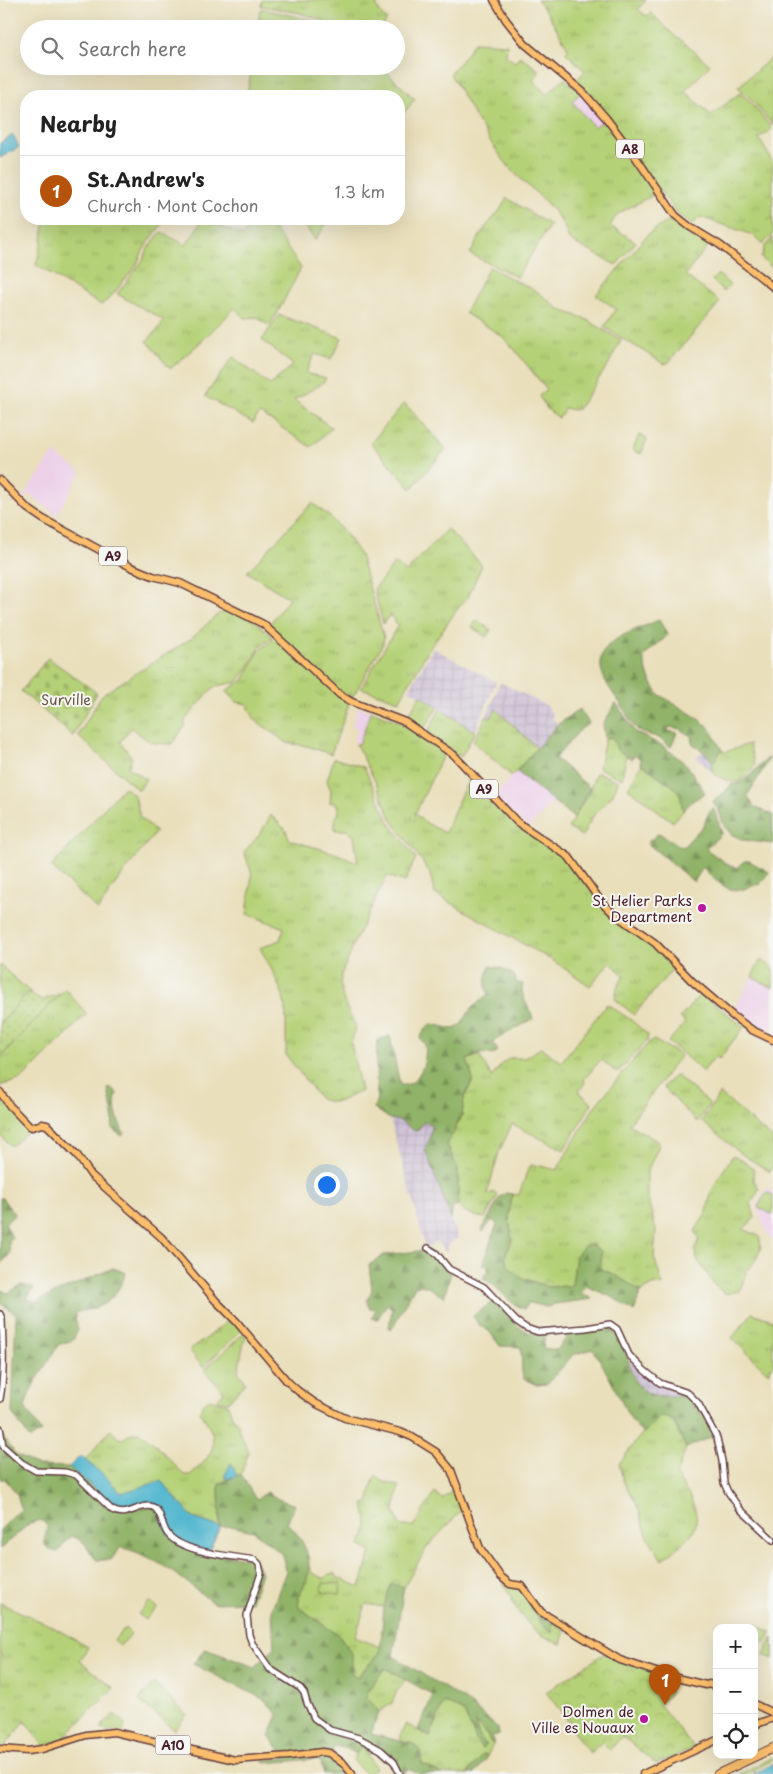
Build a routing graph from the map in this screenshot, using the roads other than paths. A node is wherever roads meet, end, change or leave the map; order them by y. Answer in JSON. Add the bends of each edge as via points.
{"nodes":[{"id":1,"x":494,"y":0,"type":"edge"},
{"id":2,"x":773,"y":287,"type":"edge"},
{"id":3,"x":0,"y":480,"type":"edge"},
{"id":4,"x":773,"y":1040,"type":"edge"},
{"id":5,"x":0,"y":1092,"type":"edge"},
{"id":6,"x":428,"y":1248,"type":"dead end"},
{"id":7,"x":0,"y":1314,"type":"edge"},
{"id":8,"x":0,"y":1399,"type":"edge"},
{"id":9,"x":0,"y":1428,"type":"edge"},
{"id":10,"x":772,"y":1539,"type":"edge"},
{"id":11,"x":713,"y":1686,"type":"edge"},
{"id":12,"x":758,"y":1706,"type":"edge"},
{"id":13,"x":773,"y":1713,"type":"edge"},
{"id":14,"x":773,"y":1718,"type":"edge"},
{"id":15,"x":758,"y":1724,"type":"edge"},
{"id":16,"x":713,"y":1742,"type":"edge"},
{"id":17,"x":0,"y":1749,"type":"edge"},
{"id":18,"x":773,"y":1750,"type":"edge"},
{"id":19,"x":352,"y":1774,"type":"edge"},
{"id":20,"x":400,"y":1774,"type":"edge"},
{"id":21,"x":643,"y":1774,"type":"edge"},
{"id":22,"x":718,"y":1774,"type":"edge"},
{"id":23,"x":724,"y":1774,"type":"edge"}],
"edges":[{"from":1,"to":2,"type":"main road","number":"A8","via":[[525,44],[583,92],[606,118],[676,215]]},
{"from":3,"to":4,"type":"main road","number":"A9","via":[[27,508],[43,519],[131,567],[180,583],[256,620],[340,695],[405,722],[440,745],[463,764],[516,822],[568,857],[613,913],[655,943],[734,1017]]},
{"from":5,"to":11,"type":"main road","via":[[29,1126],[44,1124],[58,1135],[91,1175],[161,1237],[298,1391],[345,1418],[400,1432],[436,1452],[451,1470],[480,1548],[500,1576],[510,1584],[522,1586],[541,1612],[627,1663]]},
{"from":6,"to":10,"type":"street","via":[[449,1270],[484,1287],[526,1328],[538,1332],[610,1324],[615,1327],[632,1359],[660,1383],[688,1393],[702,1408],[717,1438],[728,1492],[740,1509]]},
{"from":7,"to":8,"type":"street","via":[[4,1378]]},
{"from":9,"to":20,"type":"street","via":[[3,1446],[16,1459],[36,1471],[76,1475],[118,1514],[153,1507],[167,1533],[177,1542],[194,1549],[254,1560],[259,1564],[261,1574],[247,1615],[252,1644],[270,1669],[300,1688],[314,1718],[330,1730],[359,1738],[382,1750]]},
{"from":12,"to":13,"type":"main road"},
{"from":14,"to":15,"type":"main road"},
{"from":16,"to":21,"type":"main road"},
{"from":17,"to":19,"type":"main road","number":"A10","via":[[28,1752],[86,1734],[114,1732],[235,1760],[329,1753]]},
{"from":18,"to":22,"type":"highway"},
{"from":18,"to":23,"type":"highway"}]}
